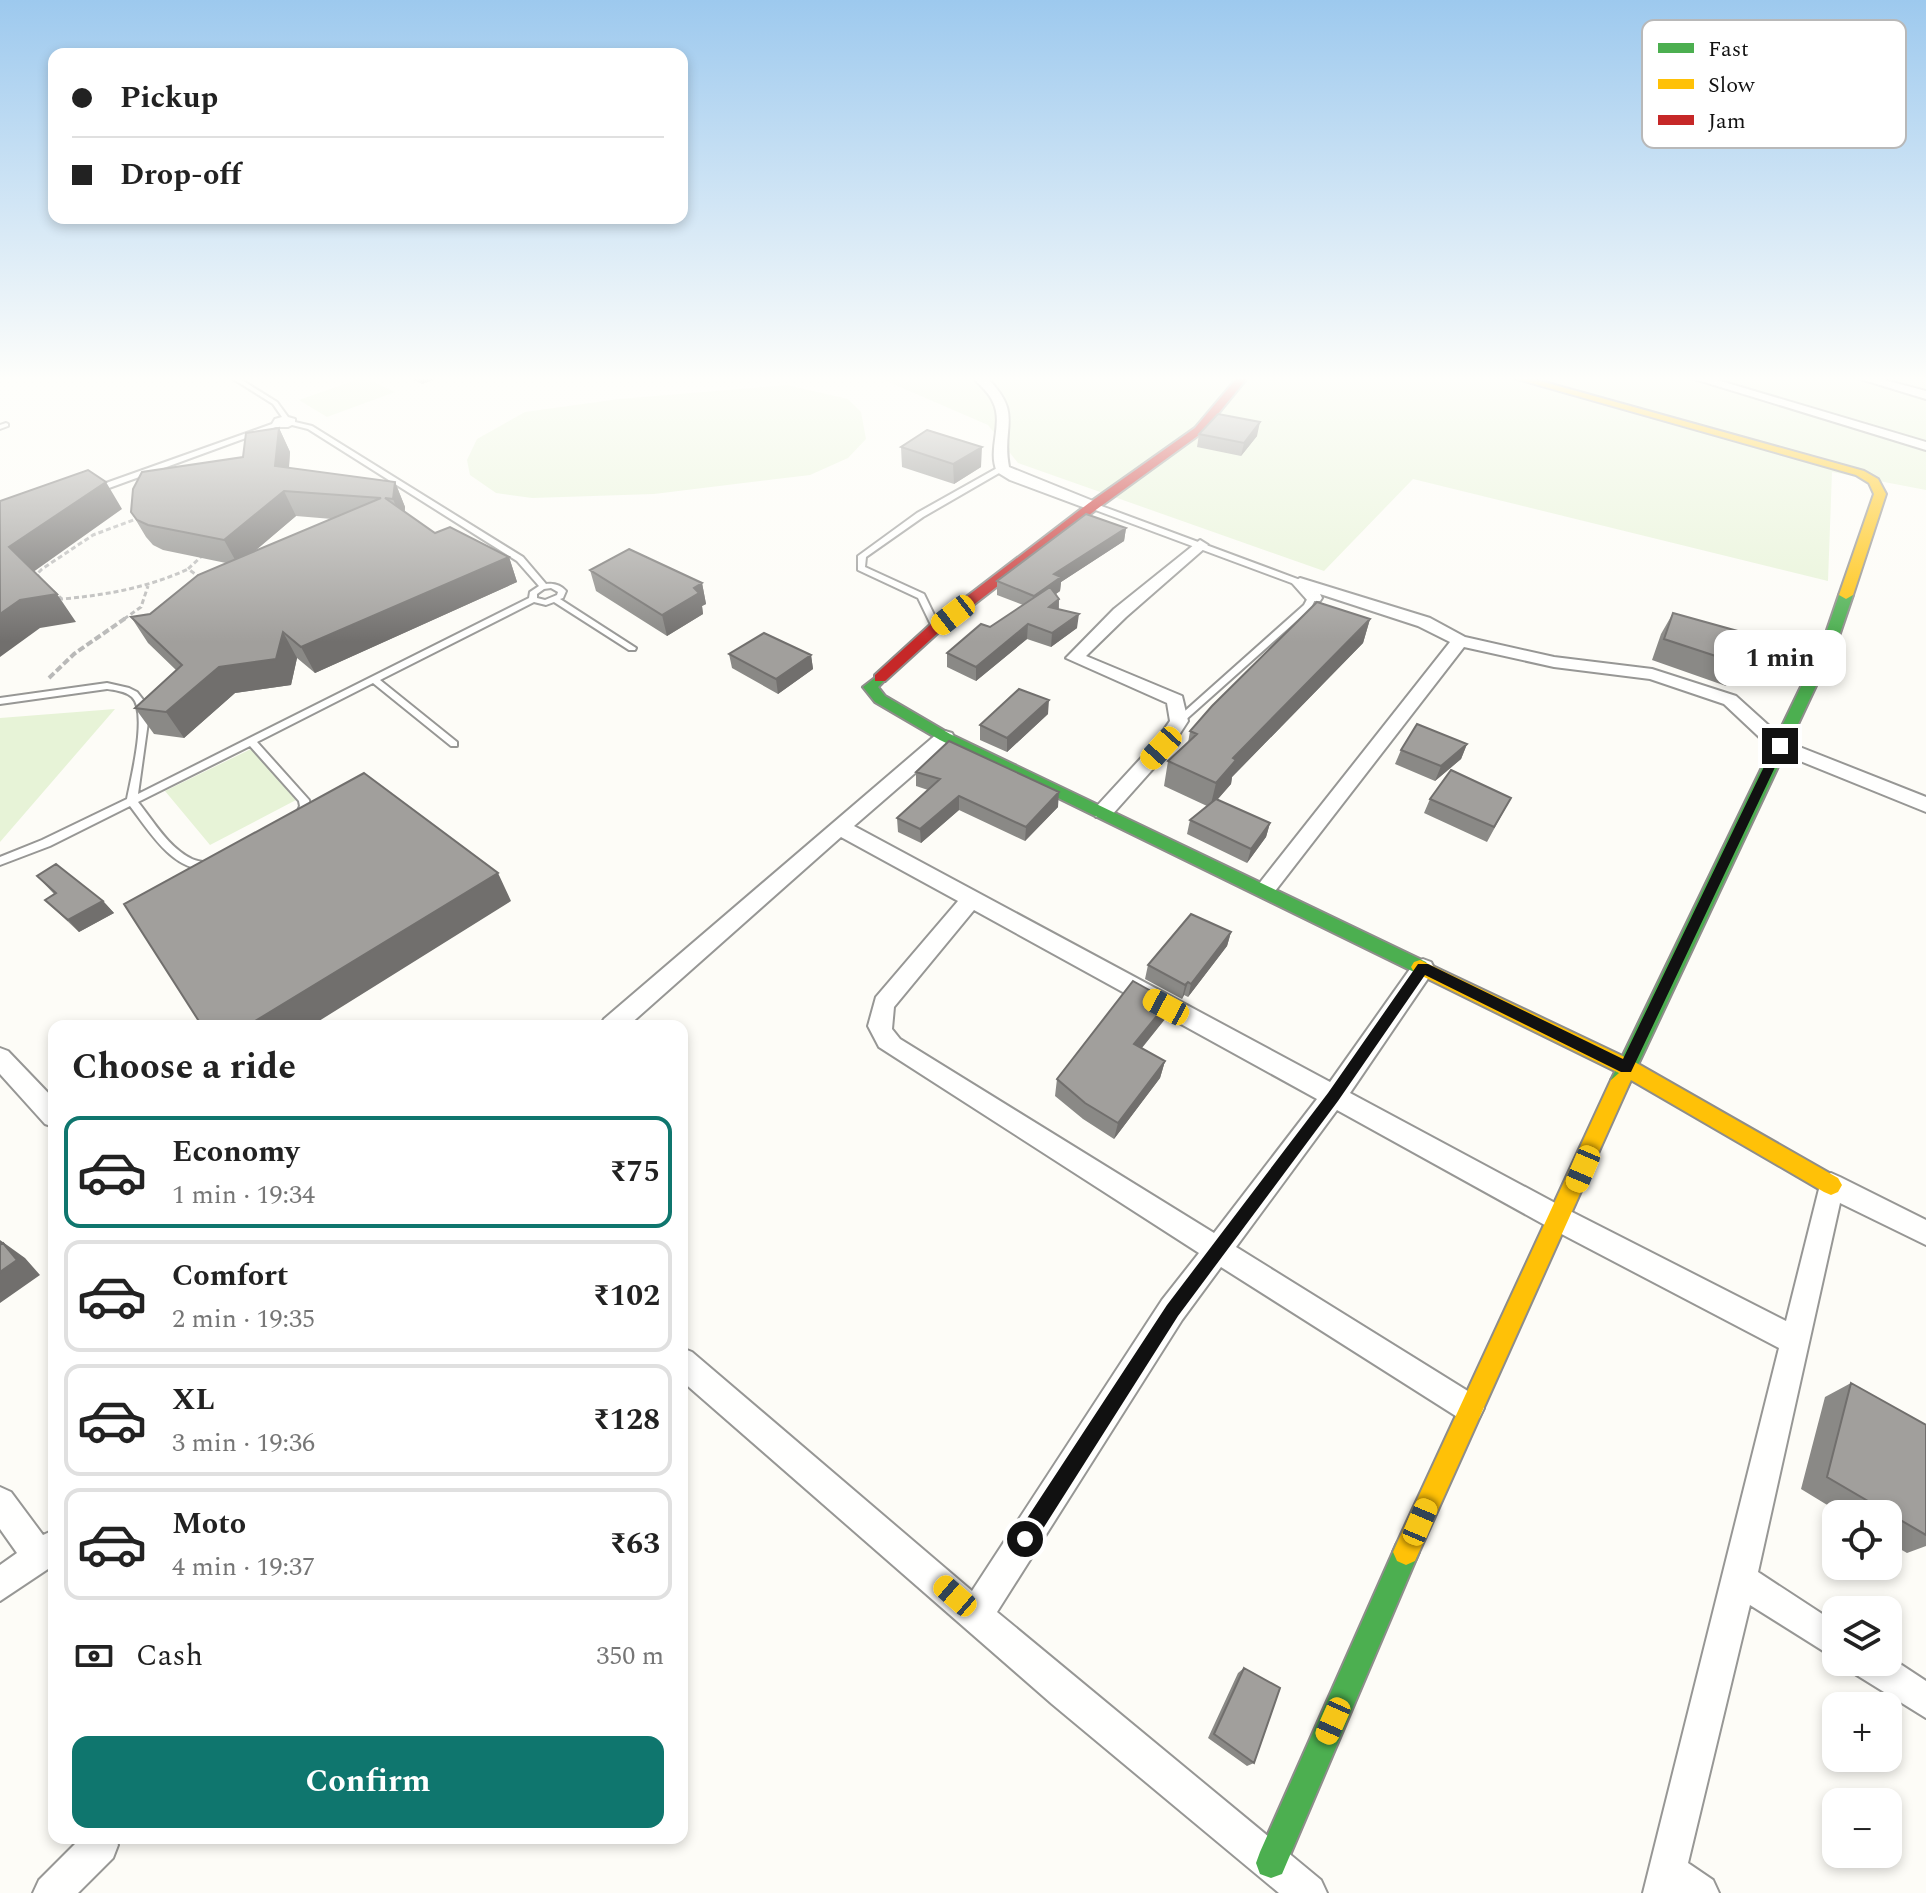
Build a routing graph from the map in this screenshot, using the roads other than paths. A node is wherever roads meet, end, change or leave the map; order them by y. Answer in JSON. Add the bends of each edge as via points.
{"nodes":[{"id":1,"x":164,"y":465,"type":"edge"},
{"id":2,"x":371,"y":465,"type":"edge"},
{"id":3,"x":1002,"y":465,"type":"edge"},
{"id":4,"x":1150,"y":465,"type":"edge"},
{"id":5,"x":1836,"y":465,"type":"edge"},
{"id":6,"x":1002,"y":469,"type":"junction"},
{"id":7,"x":87,"y":493,"type":"edge"},
{"id":8,"x":1093,"y":506,"type":"junction"},
{"id":9,"x":1200,"y":545,"type":"junction"},
{"id":10,"x":1300,"y":583,"type":"junction"},
{"id":11,"x":544,"y":587,"type":"junction"},
{"id":12,"x":1314,"y":598,"type":"joint"},
{"id":13,"x":533,"y":599,"type":"junction"},
{"id":14,"x":556,"y":600,"type":"junction"},
{"id":15,"x":936,"y":627,"type":"junction"},
{"id":16,"x":1460,"y":641,"type":"junction"},
{"id":17,"x":632,"y":648,"type":"dead end"},
{"id":18,"x":374,"y":679,"type":"junction"},
{"id":19,"x":0,"y":701,"type":"edge"},
{"id":20,"x":1179,"y":721,"type":"junction"},
{"id":21,"x":945,"y":737,"type":"junction"},
{"id":22,"x":251,"y":741,"type":"junction"},
{"id":23,"x":454,"y":744,"type":"dead end"},
{"id":24,"x":1780,"y":746,"type":"junction"},
{"id":25,"x":132,"y":801,"type":"junction"},
{"id":26,"x":1926,"y":805,"type":"edge"},
{"id":27,"x":1103,"y":812,"type":"junction"},
{"id":28,"x":296,"y":821,"type":"edge"},
{"id":29,"x":839,"y":827,"type":"junction"},
{"id":30,"x":0,"y":861,"type":"edge"},
{"id":31,"x":221,"y":862,"type":"edge"},
{"id":32,"x":1265,"y":890,"type":"junction"},
{"id":33,"x":970,"y":901,"type":"junction"},
{"id":34,"x":1423,"y":968,"type":"junction"},
{"id":35,"x":619,"y":1020,"type":"edge"},
{"id":36,"x":0,"y":1058,"type":"edge"},
{"id":37,"x":1626,"y":1067,"type":"junction"},
{"id":38,"x":1333,"y":1097,"type":"junction"},
{"id":39,"x":48,"y":1110,"type":"edge"},
{"id":40,"x":1831,"y":1185,"type":"junction"},
{"id":41,"x":1561,"y":1220,"type":"junction"},
{"id":42,"x":1926,"y":1233,"type":"edge"},
{"id":43,"x":1217,"y":1250,"type":"junction"},
{"id":44,"x":1795,"y":1341,"type":"junction"},
{"id":45,"x":688,"y":1367,"type":"edge"},
{"id":46,"x":1469,"y":1408,"type":"junction"},
{"id":47,"x":0,"y":1503,"type":"edge"},
{"id":48,"x":46,"y":1551,"type":"edge"},
{"id":49,"x":1740,"y":1579,"type":"junction"},
{"id":50,"x":0,"y":1585,"type":"edge"},
{"id":51,"x":976,"y":1615,"type":"junction"},
{"id":52,"x":1822,"y":1633,"type":"edge"},
{"id":53,"x":1888,"y":1676,"type":"edge"},
{"id":54,"x":1926,"y":1701,"type":"edge"},
{"id":55,"x":100,"y":1845,"type":"dead end"},
{"id":56,"x":1271,"y":1863,"type":"junction"},
{"id":57,"x":1665,"y":1882,"type":"edge"},
{"id":58,"x":52,"y":1893,"type":"edge"},
{"id":59,"x":1308,"y":1893,"type":"edge"},
{"id":60,"x":1700,"y":1893,"type":"edge"}],
"edges":[{"from":1,"to":7,"type":"lane"},
{"from":2,"to":11,"type":"lane","via":[[520,559]]},
{"from":3,"to":6,"type":"street"},
{"from":4,"to":8,"type":"street"},
{"from":5,"to":24,"type":"street","via":[[1874,481],[1880,494],[1847,599]]},
{"from":6,"to":8,"type":"street"},
{"from":6,"to":15,"type":"lane","via":[[920,515],[862,556],[861,568],[921,596]]},
{"from":8,"to":9,"type":"lane"},
{"from":8,"to":15,"type":"street"},
{"from":9,"to":10,"type":"lane"},
{"from":9,"to":20,"type":"street","via":[[1075,658],[1176,700]]},
{"from":10,"to":12,"type":"street"},
{"from":10,"to":16,"type":"street","via":[[1424,622]]},
{"from":11,"to":13,"type":"lane"},
{"from":11,"to":14,"type":"lane","via":[[561,589]]},
{"from":12,"to":20,"type":"lane"},
{"from":13,"to":14,"type":"lane"},
{"from":13,"to":18,"type":"lane"},
{"from":14,"to":17,"type":"lane"},
{"from":15,"to":21,"type":"street","via":[[870,687],[880,699]]},
{"from":16,"to":24,"type":"street","via":[[1554,662],[1652,674],[1730,700]]},
{"from":16,"to":32,"type":"street"},
{"from":18,"to":22,"type":"lane"},
{"from":18,"to":23,"type":"lane"},
{"from":19,"to":25,"type":"lane","via":[[107,686],[136,696],[142,720]]},
{"from":20,"to":27,"type":"street"},
{"from":21,"to":27,"type":"street"},
{"from":21,"to":29,"type":"street"},
{"from":22,"to":25,"type":"lane"},
{"from":22,"to":28,"type":"lane","via":[[304,800]]},
{"from":24,"to":26,"type":"street"},
{"from":24,"to":37,"type":"street"},
{"from":25,"to":30,"type":"lane"},
{"from":25,"to":31,"type":"lane","via":[[182,859],[198,867]]},
{"from":27,"to":32,"type":"street"},
{"from":29,"to":33,"type":"street"},
{"from":29,"to":35,"type":"street"},
{"from":32,"to":34,"type":"street"},
{"from":33,"to":38,"type":"street"},
{"from":33,"to":43,"type":"street","via":[[884,1003],[877,1019],[880,1034]]},
{"from":34,"to":37,"type":"street"},
{"from":34,"to":38,"type":"street"},
{"from":36,"to":39,"type":"street"},
{"from":37,"to":40,"type":"street"},
{"from":37,"to":41,"type":"street"},
{"from":38,"to":41,"type":"street"},
{"from":38,"to":43,"type":"street"},
{"from":40,"to":42,"type":"street"},
{"from":40,"to":44,"type":"street"},
{"from":41,"to":44,"type":"street"},
{"from":41,"to":46,"type":"street"},
{"from":43,"to":46,"type":"street"},
{"from":43,"to":51,"type":"street","via":[[1172,1310]]},
{"from":44,"to":49,"type":"street"},
{"from":45,"to":51,"type":"street"},
{"from":46,"to":56,"type":"street"},
{"from":47,"to":48,"type":"street"},
{"from":48,"to":50,"type":"street"},
{"from":49,"to":52,"type":"street"},
{"from":49,"to":57,"type":"street"},
{"from":51,"to":56,"type":"street"},
{"from":53,"to":54,"type":"street"},
{"from":55,"to":58,"type":"street"},
{"from":56,"to":59,"type":"street"},
{"from":57,"to":60,"type":"street"}]}
